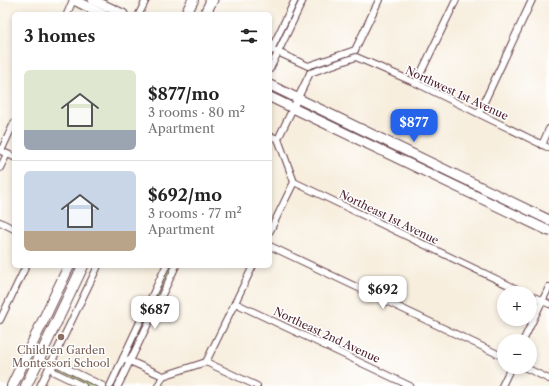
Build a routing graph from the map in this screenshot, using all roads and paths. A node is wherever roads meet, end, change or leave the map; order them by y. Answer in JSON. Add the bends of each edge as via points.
{"nodes":[{"id":1,"x":74,"y":0,"type":"edge"},
{"id":2,"x":94,"y":0,"type":"edge"},
{"id":3,"x":146,"y":0,"type":"edge"},
{"id":4,"x":193,"y":0,"type":"edge"},
{"id":5,"x":211,"y":0,"type":"edge"},
{"id":6,"x":295,"y":0,"type":"edge"},
{"id":7,"x":303,"y":0,"type":"edge"},
{"id":8,"x":379,"y":0,"type":"edge"},
{"id":9,"x":456,"y":0,"type":"edge"},
{"id":10,"x":532,"y":0,"type":"edge"},
{"id":11,"x":68,"y":12,"type":"edge"},
{"id":12,"x":98,"y":12,"type":"edge"},
{"id":13,"x":119,"y":12,"type":"edge"},
{"id":14,"x":140,"y":12,"type":"edge"},
{"id":15,"x":187,"y":12,"type":"edge"},
{"id":16,"x":206,"y":12,"type":"edge"},
{"id":17,"x":272,"y":49,"type":"edge"},
{"id":18,"x":355,"y":50,"type":"junction"},
{"id":19,"x":272,"y":51,"type":"edge"},
{"id":20,"x":278,"y":53,"type":"junction"},
{"id":21,"x":356,"y":57,"type":"junction"},
{"id":22,"x":272,"y":65,"type":"edge"},
{"id":23,"x":308,"y":66,"type":"junction"},
{"id":24,"x":310,"y":73,"type":"junction"},
{"id":25,"x":416,"y":83,"type":"junction"},
{"id":26,"x":272,"y":86,"type":"edge"},
{"id":27,"x":272,"y":98,"type":"edge"},
{"id":28,"x":298,"y":99,"type":"junction"},
{"id":29,"x":293,"y":108,"type":"junction"},
{"id":30,"x":478,"y":113,"type":"junction"},
{"id":31,"x":12,"y":127,"type":"edge"},
{"id":32,"x":549,"y":129,"type":"edge"},
{"id":33,"x":272,"y":137,"type":"edge"},
{"id":34,"x":278,"y":139,"type":"junction"},
{"id":35,"x":542,"y":145,"type":"junction"},
{"id":36,"x":549,"y":148,"type":"edge"},
{"id":37,"x":0,"y":151,"type":"edge"},
{"id":38,"x":7,"y":154,"type":"junction"},
{"id":39,"x":12,"y":156,"type":"edge"},
{"id":40,"x":0,"y":168,"type":"edge"},
{"id":41,"x":294,"y":182,"type":"junction"},
{"id":42,"x":549,"y":220,"type":"edge"},
{"id":43,"x":0,"y":222,"type":"edge"},
{"id":44,"x":272,"y":227,"type":"edge"},
{"id":45,"x":12,"y":228,"type":"edge"},
{"id":46,"x":549,"y":231,"type":"edge"},
{"id":47,"x":272,"y":247,"type":"edge"},
{"id":48,"x":25,"y":268,"type":"edge"},
{"id":49,"x":68,"y":268,"type":"edge"},
{"id":50,"x":82,"y":268,"type":"edge"},
{"id":51,"x":97,"y":268,"type":"edge"},
{"id":52,"x":165,"y":268,"type":"edge"},
{"id":53,"x":175,"y":268,"type":"edge"},
{"id":54,"x":252,"y":268,"type":"edge"},
{"id":55,"x":510,"y":286,"type":"edge"},
{"id":56,"x":549,"y":287,"type":"edge"},
{"id":57,"x":56,"y":294,"type":"junction"},
{"id":58,"x":537,"y":298,"type":"edge"},
{"id":59,"x":542,"y":301,"type":"junction"},
{"id":60,"x":235,"y":303,"type":"junction"},
{"id":61,"x":549,"y":304,"type":"edge"},
{"id":62,"x":0,"y":320,"type":"edge"},
{"id":63,"x":526,"y":334,"type":"edge"},
{"id":64,"x":497,"y":355,"type":"edge"},
{"id":65,"x":26,"y":357,"type":"junction"},
{"id":66,"x":123,"y":358,"type":"junction"},
{"id":67,"x":39,"y":359,"type":"junction"},
{"id":68,"x":130,"y":361,"type":"junction"},
{"id":69,"x":206,"y":362,"type":"junction"},
{"id":70,"x":50,"y":365,"type":"junction"},
{"id":71,"x":537,"y":373,"type":"edge"},
{"id":72,"x":508,"y":374,"type":"edge"},
{"id":73,"x":163,"y":376,"type":"junction"},
{"id":74,"x":549,"y":379,"type":"edge"},
{"id":75,"x":12,"y":386,"type":"edge"},
{"id":76,"x":20,"y":386,"type":"edge"},
{"id":77,"x":26,"y":386,"type":"edge"},
{"id":78,"x":40,"y":386,"type":"edge"},
{"id":79,"x":83,"y":386,"type":"edge"},
{"id":80,"x":103,"y":386,"type":"edge"},
{"id":81,"x":110,"y":386,"type":"edge"},
{"id":82,"x":118,"y":386,"type":"edge"},
{"id":83,"x":158,"y":386,"type":"edge"},
{"id":84,"x":257,"y":386,"type":"edge"},
{"id":85,"x":410,"y":386,"type":"edge"},
{"id":86,"x":502,"y":386,"type":"edge"}],
"edges":[{"from":1,"to":11,"type":"street"},
{"from":1,"to":12,"type":"main road"},
{"from":2,"to":13,"type":"main road"},
{"from":3,"to":14,"type":"street"},
{"from":4,"to":15,"type":"main road"},
{"from":5,"to":16,"type":"main road"},
{"from":6,"to":17,"type":"street"},
{"from":7,"to":20,"type":"street"},
{"from":8,"to":18,"type":"street"},
{"from":9,"to":25,"type":"street"},
{"from":10,"to":30,"type":"street"},
{"from":18,"to":21,"type":"street"},
{"from":18,"to":23,"type":"street"},
{"from":19,"to":20,"type":"street"},
{"from":20,"to":22,"type":"street"},
{"from":20,"to":23,"type":"street"},
{"from":21,"to":24,"type":"street"},
{"from":21,"to":25,"type":"street","name":"Northwest 1st Avenue"},
{"from":23,"to":24,"type":"street"},
{"from":24,"to":28,"type":"street"},
{"from":25,"to":30,"type":"street","name":"Northwest 1st Avenue"},
{"from":26,"to":28,"type":"main road"},
{"from":27,"to":29,"type":"main road"},
{"from":28,"to":29,"type":"street"},
{"from":28,"to":42,"type":"main road"},
{"from":29,"to":34,"type":"street"},
{"from":29,"to":46,"type":"main road"},
{"from":30,"to":35,"type":"street","name":"Northwest 1st Avenue"},
{"from":31,"to":37,"type":"street"},
{"from":32,"to":35,"type":"street"},
{"from":33,"to":34,"type":"street"},
{"from":34,"to":41,"type":"street"},
{"from":35,"to":36,"type":"street","name":"Northwest 1st Avenue"},
{"from":37,"to":38,"type":"street"},
{"from":38,"to":39,"type":"street"},
{"from":38,"to":40,"type":"street"},
{"from":41,"to":44,"type":"street"},
{"from":41,"to":55,"type":"street","name":"Northeast 1st Avenue"},
{"from":43,"to":45,"type":"street"},
{"from":47,"to":64,"type":"street"},
{"from":48,"to":62,"type":"street"},
{"from":49,"to":57,"type":"main road"},
{"from":50,"to":67,"type":"main road"},
{"from":51,"to":70,"type":"street"},
{"from":52,"to":66,"type":"street"},
{"from":53,"to":68,"type":"street"},
{"from":54,"to":60,"type":"street"},
{"from":56,"to":59,"type":"street"},
{"from":57,"to":65,"type":"main road"},
{"from":57,"to":67,"type":"main road","via":[[57,302],[36,347]]},
{"from":58,"to":59,"type":"street"},
{"from":59,"to":61,"type":"street"},
{"from":59,"to":63,"type":"street"},
{"from":60,"to":69,"type":"street"},
{"from":60,"to":85,"type":"street","name":"Northeast 2nd Avenue"},
{"from":65,"to":75,"type":"main road"},
{"from":65,"to":76,"type":"main road","via":[[28,366]]},
{"from":66,"to":68,"type":"street"},
{"from":66,"to":81,"type":"street"},
{"from":67,"to":70,"type":"street"},
{"from":67,"to":77,"type":"main road"},
{"from":68,"to":73,"type":"street"},
{"from":68,"to":82,"type":"street"},
{"from":69,"to":73,"type":"street"},
{"from":69,"to":84,"type":"street"},
{"from":70,"to":78,"type":"street"},
{"from":70,"to":79,"type":"street","via":[[54,372]]},
{"from":70,"to":80,"type":"street","via":[[58,364]]},
{"from":71,"to":74,"type":"street"},
{"from":72,"to":86,"type":"street"},
{"from":73,"to":83,"type":"street"}]}
